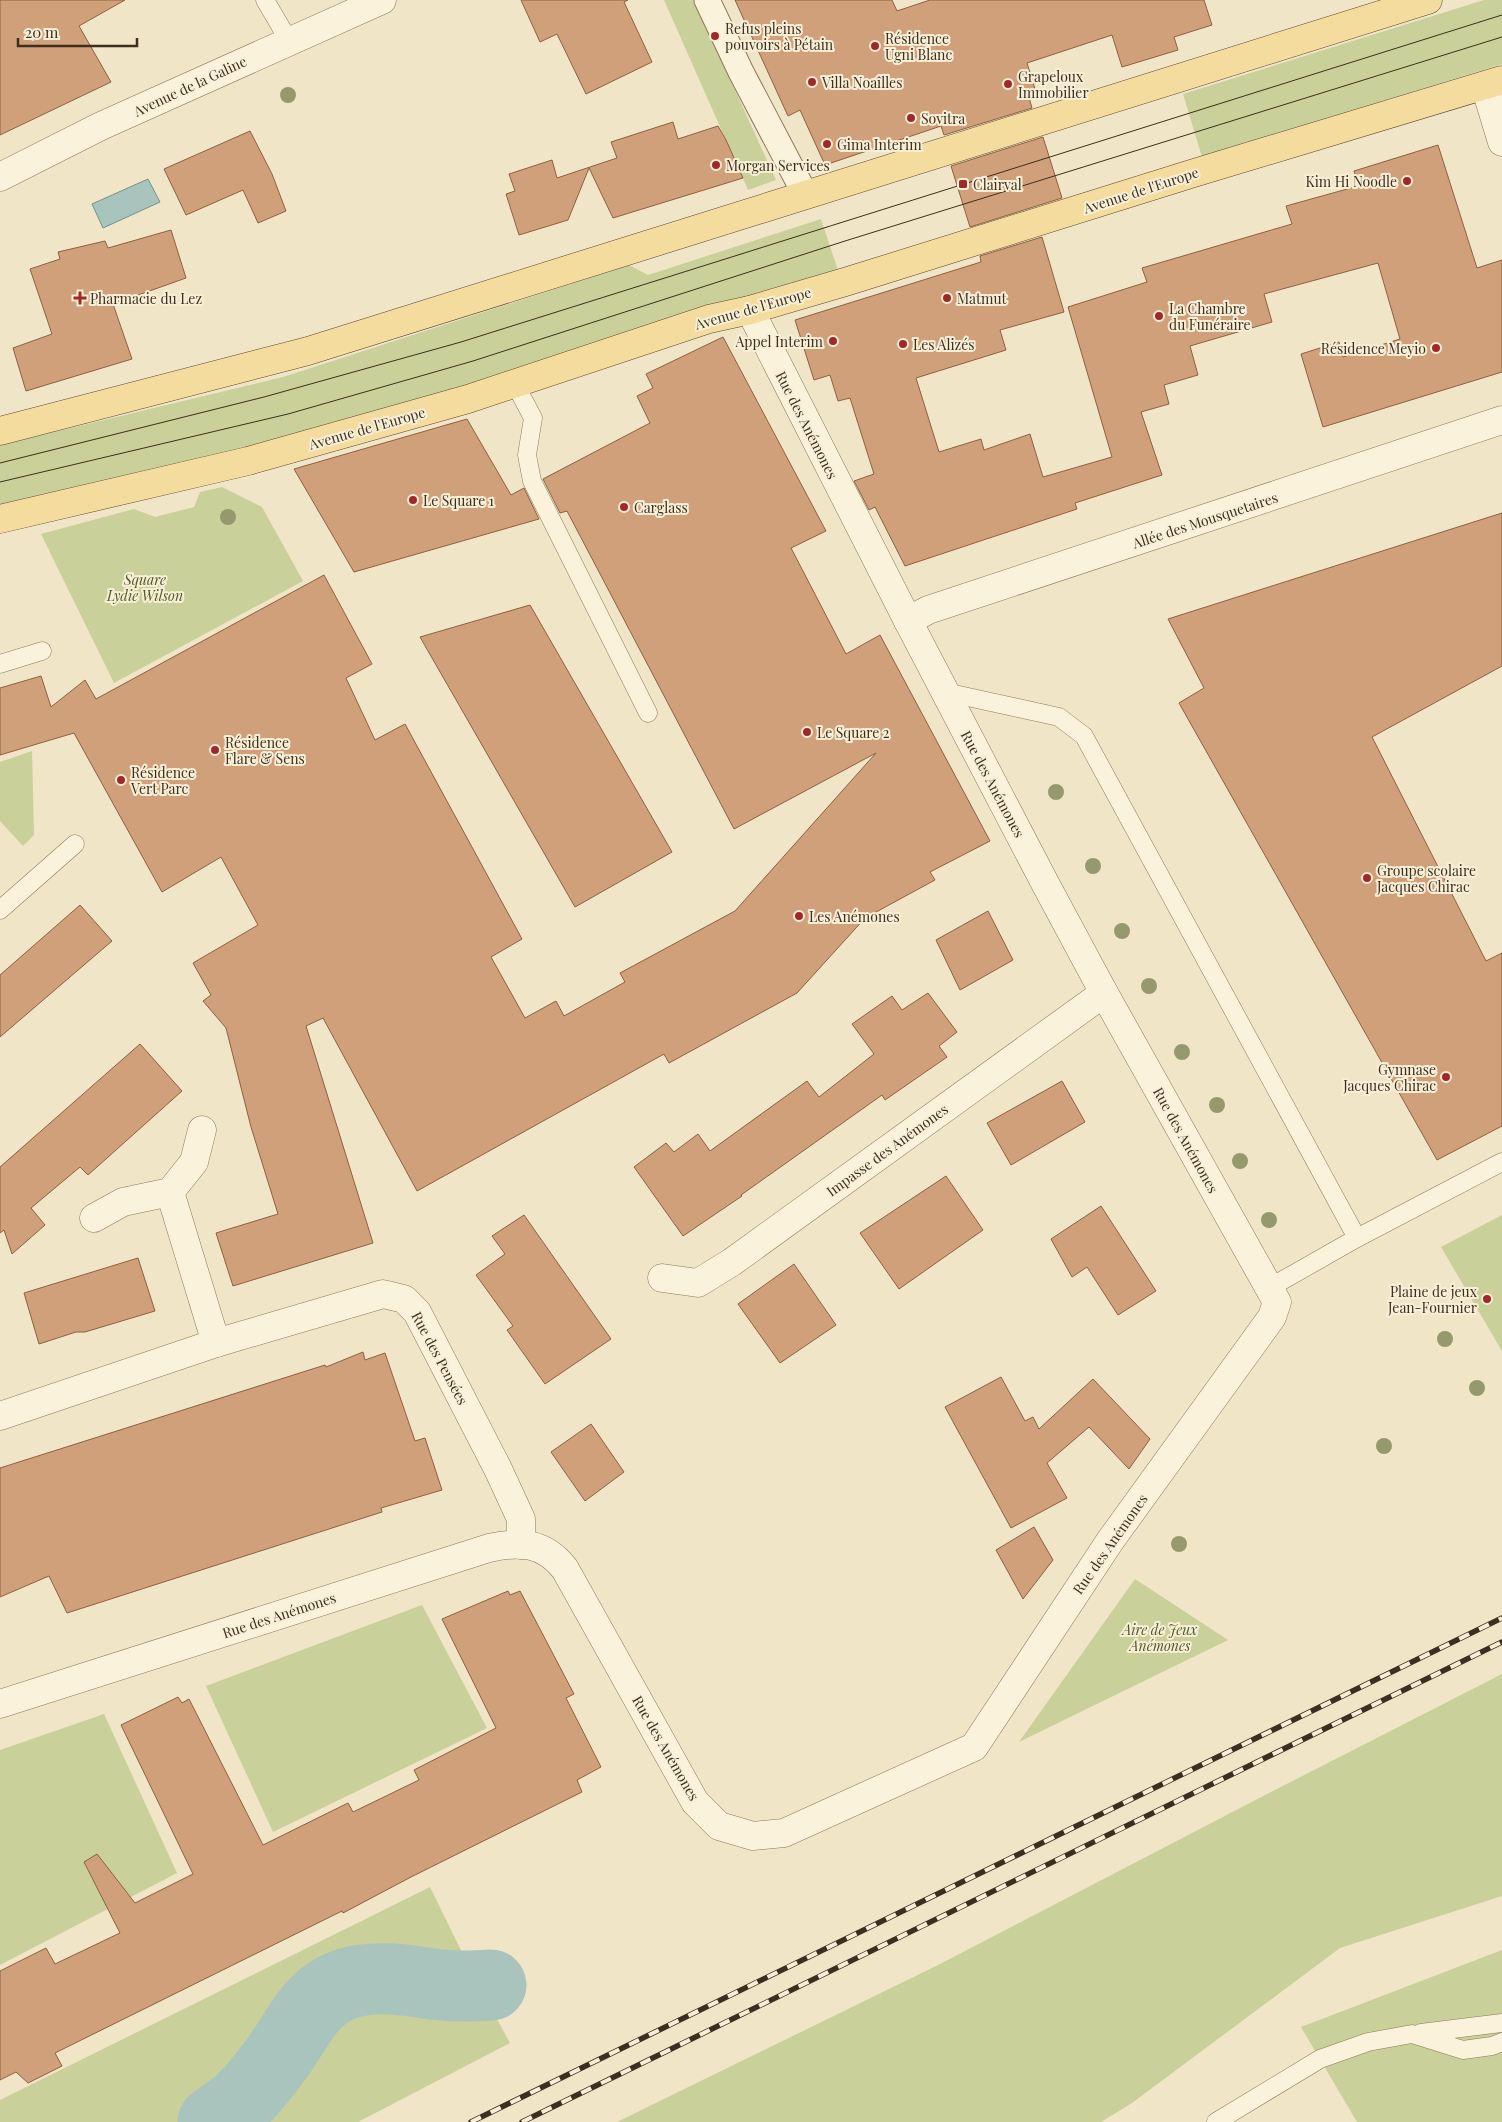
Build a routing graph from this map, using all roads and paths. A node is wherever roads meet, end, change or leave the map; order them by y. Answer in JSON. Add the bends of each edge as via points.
{"nodes":[{"id":1,"x":265,"y":0,"type":"edge"},
{"id":2,"x":706,"y":0,"type":"edge"},
{"id":3,"x":1428,"y":0,"type":"edge"},
{"id":4,"x":371,"y":2,"type":"edge"},
{"id":5,"x":288,"y":41,"type":"junction"},
{"id":6,"x":1494,"y":83,"type":"edge"},
{"id":7,"x":1502,"y":142,"type":"edge"},
{"id":8,"x":0,"y":178,"type":"edge"},
{"id":9,"x":805,"y":194,"type":"junction"},
{"id":10,"x":750,"y":310,"type":"junction"},
{"id":11,"x":515,"y":384,"type":"junction"},
{"id":12,"x":1502,"y":420,"type":"edge"},
{"id":13,"x":0,"y":431,"type":"edge"},
{"id":14,"x":0,"y":518,"type":"edge"},
{"id":15,"x":908,"y":621,"type":"junction"},
{"id":16,"x":42,"y":651,"type":"dead end"},
{"id":17,"x":0,"y":664,"type":"edge"},
{"id":18,"x":945,"y":692,"type":"junction"},
{"id":19,"x":648,"y":713,"type":"dead end"},
{"id":20,"x":75,"y":844,"type":"dead end"},
{"id":21,"x":0,"y":910,"type":"edge"},
{"id":22,"x":1104,"y":993,"type":"junction"},
{"id":23,"x":202,"y":1130,"type":"dead end"},
{"id":24,"x":1502,"y":1162,"type":"edge"},
{"id":25,"x":170,"y":1192,"type":"junction"},
{"id":26,"x":94,"y":1218,"type":"dead end"},
{"id":27,"x":1357,"y":1238,"type":"junction"},
{"id":28,"x":662,"y":1278,"type":"dead end"},
{"id":29,"x":1269,"y":1288,"type":"junction"},
{"id":30,"x":216,"y":1343,"type":"junction"},
{"id":31,"x":0,"y":1416,"type":"edge"},
{"id":32,"x":521,"y":1545,"type":"junction"},
{"id":33,"x":0,"y":1704,"type":"edge"},
{"id":34,"x":1502,"y":2023,"type":"edge"},
{"id":35,"x":1412,"y":2034,"type":"junction"},
{"id":36,"x":1502,"y":2042,"type":"edge"},
{"id":37,"x":1216,"y":2122,"type":"edge"}],
"edges":[{"from":1,"to":5,"type":"lane"},
{"from":2,"to":9,"type":"street"},
{"from":3,"to":9,"type":"main road"},
{"from":4,"to":5,"type":"street","name":"Avenue de la Galine"},
{"from":5,"to":8,"type":"street","name":"Avenue de la Galine","via":[[101,126]]},
{"from":6,"to":7,"type":"street"},
{"from":6,"to":10,"type":"main road","name":"Avenue de l'Europe"},
{"from":9,"to":13,"type":"main road","via":[[308,350]]},
{"from":10,"to":11,"type":"main road","name":"Avenue de l'Europe","via":[[709,319]]},
{"from":10,"to":15,"type":"street","name":"Rue des Anémones"},
{"from":11,"to":14,"type":"main road","name":"Avenue de l'Europe","via":[[257,459]]},
{"from":11,"to":19,"type":"lane","via":[[533,418],[527,455],[532,481]]},
{"from":12,"to":15,"type":"street","name":"Allée des Mousquetaires","via":[[928,610]]},
{"from":15,"to":18,"type":"street","name":"Rue des Anémones"},
{"from":16,"to":17,"type":"lane"},
{"from":18,"to":22,"type":"street","name":"Rue des Anémones"},
{"from":18,"to":27,"type":"lane","via":[[1059,717],[1084,736]]},
{"from":20,"to":21,"type":"lane"},
{"from":22,"to":28,"type":"street","name":"Impasse des Anémones","via":[[732,1262],[698,1283]]},
{"from":22,"to":29,"type":"street","name":"Rue des Anémones"},
{"from":23,"to":25,"type":"street","via":[[194,1162]]},
{"from":24,"to":27,"type":"lane"},
{"from":25,"to":26,"type":"street","via":[[123,1202]]},
{"from":25,"to":30,"type":"street"},
{"from":27,"to":29,"type":"lane"},
{"from":29,"to":32,"type":"street","name":"Rue des Anémones","via":[[1277,1302],[1272,1317],[1110,1541],[974,1747],[784,1833],[753,1836],[719,1826],[695,1802],[565,1569],[548,1552],[535,1546]]},
{"from":30,"to":31,"type":"street","name":"Rue des Pensées"},
{"from":30,"to":32,"type":"street","name":"Rue des Pensées","via":[[383,1294],[404,1300],[417,1312],[498,1469],[521,1520]]},
{"from":32,"to":33,"type":"street","name":"Rue des Anémones","via":[[489,1548]]},
{"from":34,"to":35,"type":"lane"},
{"from":35,"to":36,"type":"lane","via":[[1463,2050]]},
{"from":35,"to":37,"type":"lane","via":[[1368,2042],[1320,2059]]}]}
